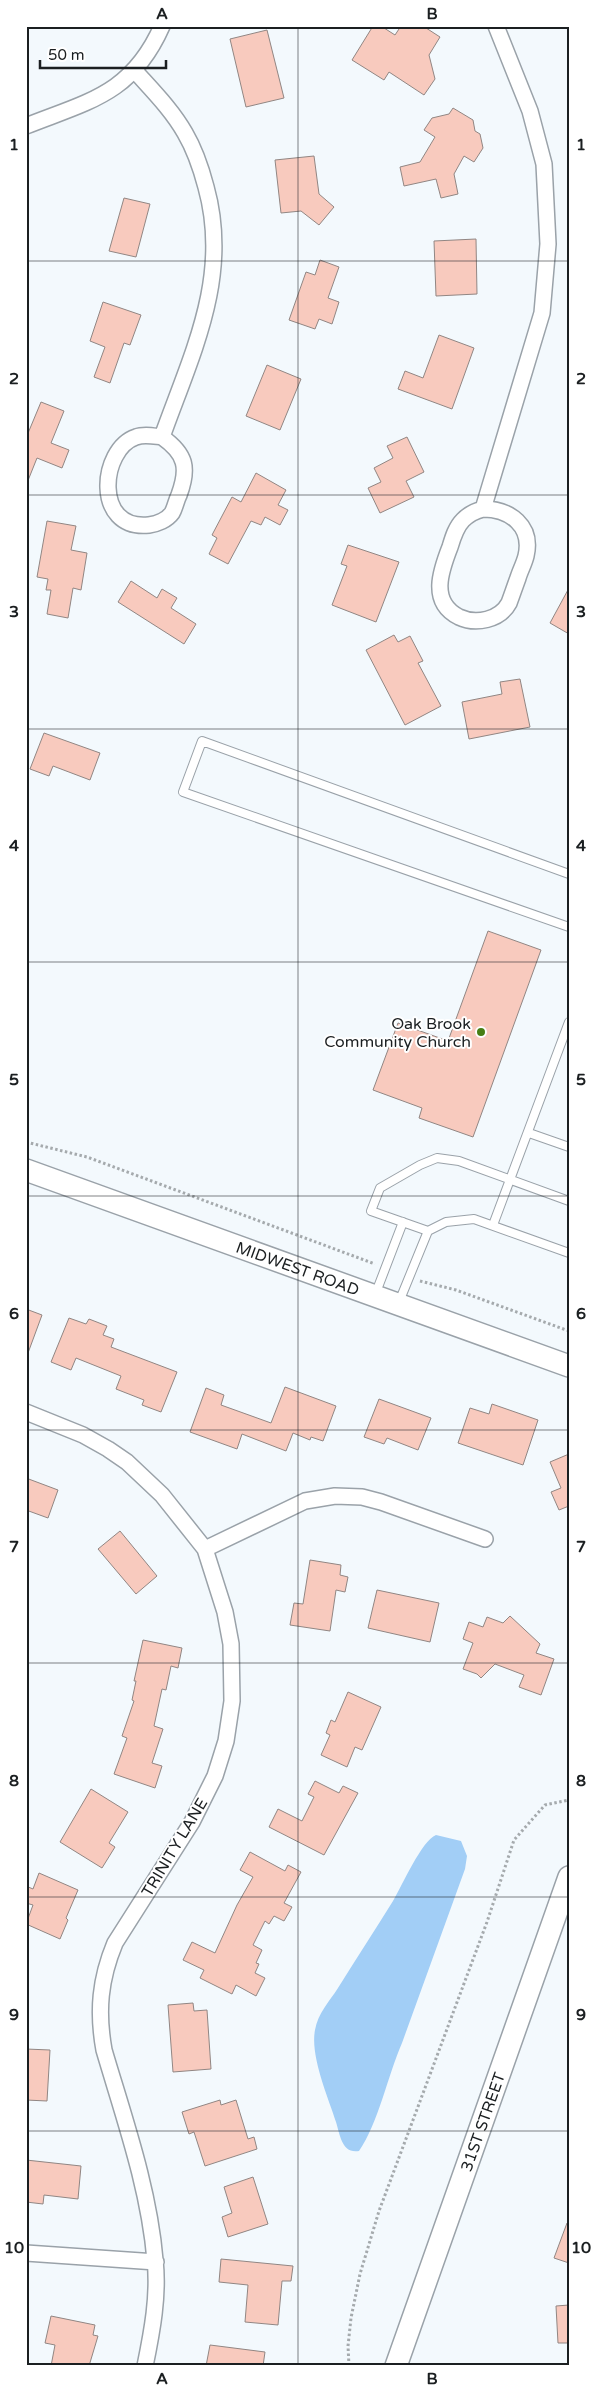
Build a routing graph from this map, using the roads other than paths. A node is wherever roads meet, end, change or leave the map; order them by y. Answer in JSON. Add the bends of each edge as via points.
{"nodes":[{"id":1,"x":162,"y":26,"type":"edge"},
{"id":2,"x":496,"y":26,"type":"edge"},
{"id":3,"x":135,"y":71,"type":"junction"},
{"id":4,"x":26,"y":126,"type":"edge"},
{"id":5,"x":162,"y":437,"type":"junction"},
{"id":6,"x":483,"y":509,"type":"junction"},
{"id":7,"x":569,"y":874,"type":"edge"},
{"id":8,"x":569,"y":927,"type":"edge"},
{"id":9,"x":569,"y":1022,"type":"edge"},
{"id":10,"x":529,"y":1133,"type":"junction"},
{"id":11,"x":569,"y":1148,"type":"edge"},
{"id":12,"x":26,"y":1170,"type":"edge"},
{"id":13,"x":509,"y":1180,"type":"junction"},
{"id":14,"x":569,"y":1201,"type":"edge"},
{"id":15,"x":403,"y":1222,"type":"junction"},
{"id":16,"x":493,"y":1225,"type":"junction"},
{"id":17,"x":428,"y":1231,"type":"junction"},
{"id":18,"x":569,"y":1253,"type":"edge"},
{"id":19,"x":375,"y":1296,"type":"junction"},
{"id":20,"x":398,"y":1304,"type":"junction"},
{"id":21,"x":569,"y":1366,"type":"edge"},
{"id":22,"x":26,"y":1412,"type":"edge"},
{"id":23,"x":484,"y":1539,"type":"dead end"},
{"id":24,"x":205,"y":1549,"type":"junction"},
{"id":25,"x":569,"y":1877,"type":"edge"},
{"id":26,"x":26,"y":2253,"type":"edge"},
{"id":27,"x":156,"y":2262,"type":"junction"},
{"id":28,"x":145,"y":2366,"type":"edge"},
{"id":29,"x":396,"y":2366,"type":"edge"}],
"edges":[{"from":1,"to":3,"type":"street"},
{"from":2,"to":6,"type":"street","via":[[530,111],[544,164],[548,244],[542,313]]},
{"from":3,"to":4,"type":"street","via":[[113,90],[83,106]]},
{"from":3,"to":5,"type":"street","via":[[186,134],[200,164],[210,202],[214,237],[215,265],[210,300]]},
{"from":5,"to":5,"type":"street","via":[[174,446],[183,460],[183,485],[172,514],[164,520],[154,525],[130,524],[114,512],[107,494],[116,457],[126,442],[135,437]]},
{"from":6,"to":6,"type":"street","via":[[497,509],[517,520],[527,540],[526,556],[508,604],[493,618],[470,621],[459,617],[444,604],[438,582],[457,528],[467,516]]},
{"from":7,"to":8,"type":"lane","via":[[202,741],[184,792]]},
{"from":9,"to":10,"type":"lane"},
{"from":10,"to":11,"type":"lane"},
{"from":10,"to":13,"type":"lane"},
{"from":12,"to":19,"type":"main road","name":"MIDWEST ROAD"},
{"from":13,"to":14,"type":"lane"},
{"from":13,"to":15,"type":"lane","via":[[459,1161],[437,1158],[420,1164],[380,1188],[371,1211]]},
{"from":13,"to":16,"type":"lane"},
{"from":15,"to":17,"type":"lane"},
{"from":15,"to":19,"type":"lane"},
{"from":16,"to":17,"type":"lane","via":[[464,1218]]},
{"from":16,"to":18,"type":"lane"},
{"from":17,"to":20,"type":"lane"},
{"from":19,"to":20,"type":"main road","name":"MIDWEST ROAD"},
{"from":20,"to":21,"type":"main road","name":"MIDWEST ROAD"},
{"from":22,"to":24,"type":"street","name":"TRINITY LANE","via":[[83,1435],[127,1462],[162,1494]]},
{"from":23,"to":24,"type":"street","via":[[381,1502],[362,1497],[334,1496],[305,1501]]},
{"from":24,"to":27,"type":"street","name":"TRINITY LANE","via":[[225,1612],[231,1644],[232,1701],[226,1741],[202,1804],[114,1943],[102,1977],[100,1994],[104,2050],[144,2193]]},
{"from":25,"to":29,"type":"main road","name":"31ST STREET"},
{"from":26,"to":27,"type":"street"},
{"from":27,"to":28,"type":"street","name":"TRINITY LANE","via":[[154,2315]]}]}
